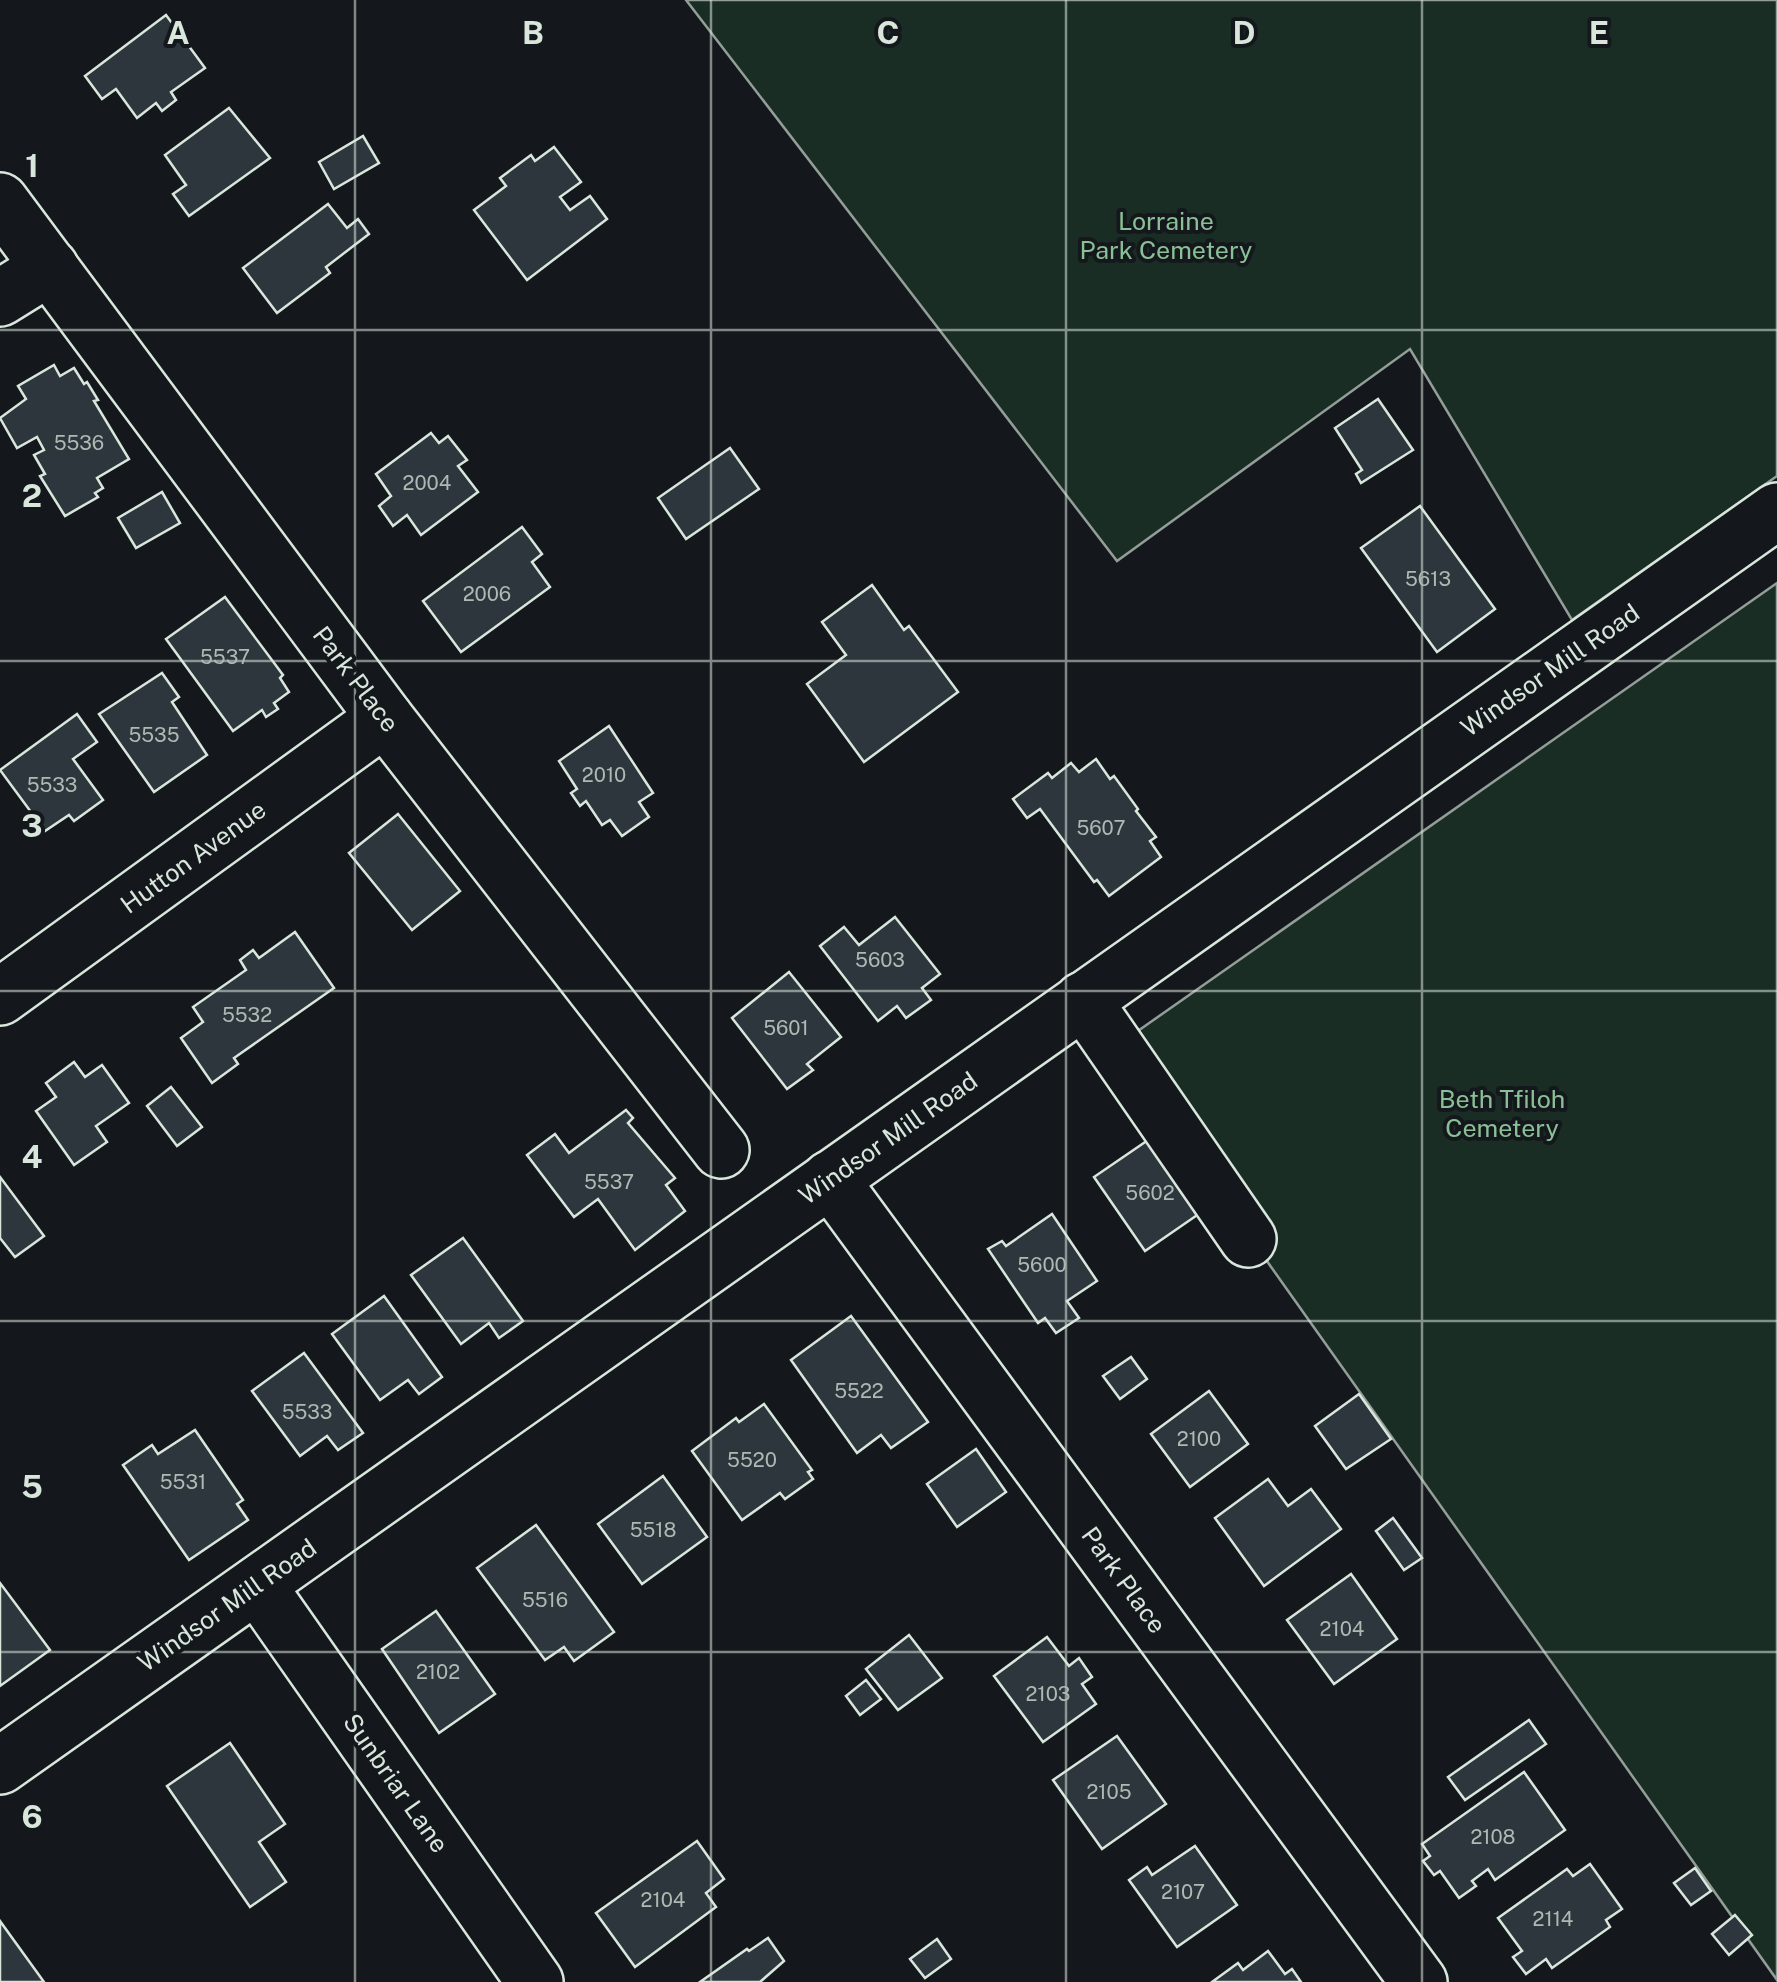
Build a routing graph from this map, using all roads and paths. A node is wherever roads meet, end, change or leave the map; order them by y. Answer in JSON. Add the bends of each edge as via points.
{"nodes":[{"id":1,"x":0,"y":201,"type":"edge"},
{"id":2,"x":50,"y":267,"type":"junction"},
{"id":3,"x":0,"y":298,"type":"edge"},
{"id":4,"x":1777,"y":510,"type":"edge"},
{"id":5,"x":385,"y":718,"type":"junction"},
{"id":6,"x":0,"y":997,"type":"edge"},
{"id":7,"x":1083,"y":1000,"type":"junction"},
{"id":8,"x":721,"y":1150,"type":"dead end"},
{"id":9,"x":830,"y":1179,"type":"junction"},
{"id":10,"x":1248,"y":1239,"type":"dead end"},
{"id":11,"x":256,"y":1584,"type":"junction"},
{"id":12,"x":0,"y":1766,"type":"edge"},
{"id":13,"x":535,"y":1982,"type":"edge"},
{"id":14,"x":1419,"y":1982,"type":"edge"}],
"edges":[{"from":1,"to":2,"type":"street","name":"Park Place"},
{"from":2,"to":3,"type":"street"},
{"from":2,"to":5,"type":"street","name":"Park Place"},
{"from":4,"to":7,"type":"street","name":"Windsor Mill Road"},
{"from":5,"to":6,"type":"street","name":"Hutton Avenue"},
{"from":5,"to":8,"type":"street","name":"Park Place"},
{"from":7,"to":9,"type":"street","name":"Windsor Mill Road"},
{"from":7,"to":10,"type":"street"},
{"from":9,"to":11,"type":"street","name":"Windsor Mill Road"},
{"from":9,"to":14,"type":"street","name":"Park Place"},
{"from":11,"to":12,"type":"street","name":"Windsor Mill Road"},
{"from":11,"to":13,"type":"street","name":"Sunbriar Lane"}]}
